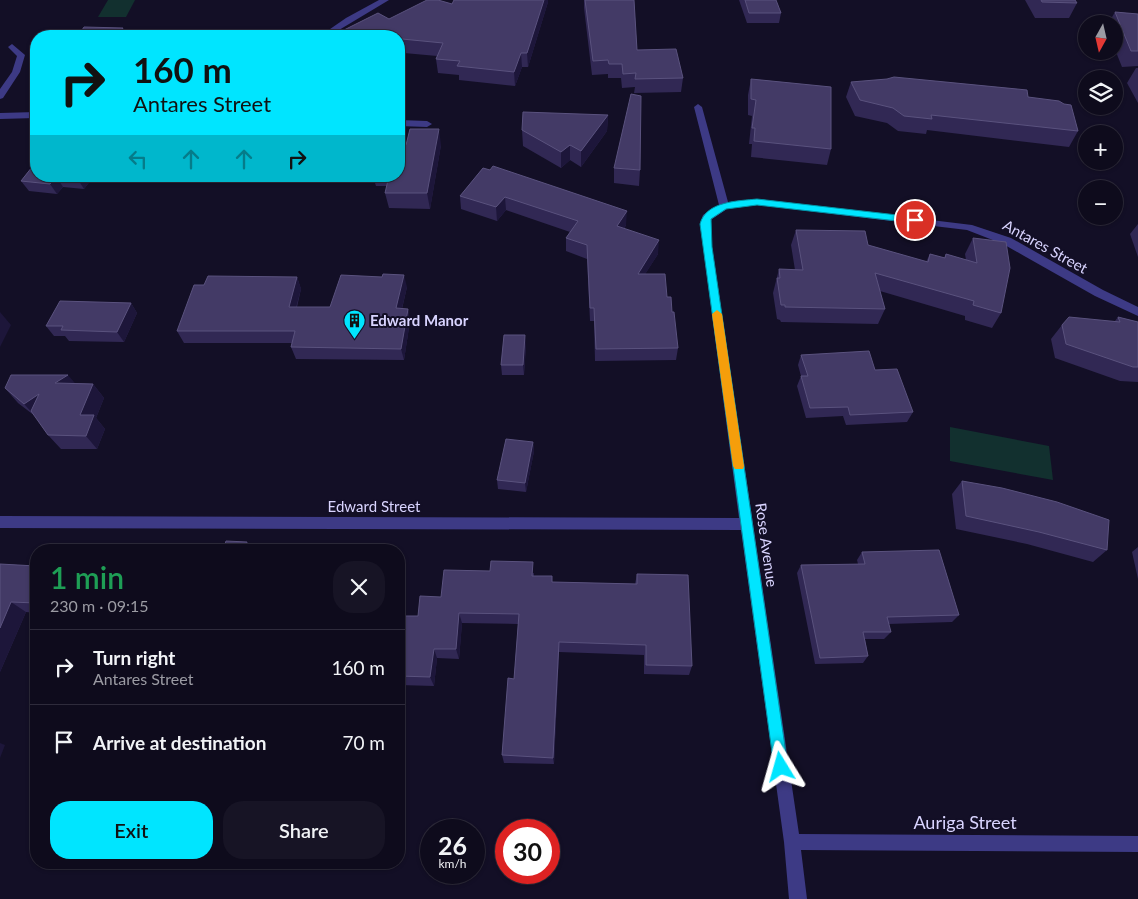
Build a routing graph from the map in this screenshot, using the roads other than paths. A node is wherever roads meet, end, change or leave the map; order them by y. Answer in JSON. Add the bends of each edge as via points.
{"nodes":[{"id":1,"x":385,"y":0,"type":"edge"},
{"id":2,"x":333,"y":30,"type":"edge"},
{"id":3,"x":12,"y":47,"type":"dead end"},
{"id":4,"x":0,"y":96,"type":"edge"},
{"id":5,"x":698,"y":107,"type":"dead end"},
{"id":6,"x":30,"y":115,"type":"edge"},
{"id":7,"x":0,"y":116,"type":"edge"},
{"id":8,"x":30,"y":121,"type":"edge"},
{"id":9,"x":0,"y":122,"type":"edge"},
{"id":10,"x":405,"y":123,"type":"edge"},
{"id":11,"x":427,"y":124,"type":"dead end"},
{"id":12,"x":724,"y":206,"type":"junction"},
{"id":13,"x":1138,"y":312,"type":"edge"},
{"id":14,"x":0,"y":522,"type":"edge"},
{"id":15,"x":747,"y":524,"type":"junction"},
{"id":16,"x":792,"y":842,"type":"junction"},
{"id":17,"x":1138,"y":844,"type":"edge"},
{"id":18,"x":798,"y":899,"type":"edge"}],
"edges":[{"from":1,"to":2,"type":"street"},
{"from":3,"to":4,"type":"street","via":[[21,55],[19,64]]},
{"from":5,"to":12,"type":"street"},
{"from":6,"to":7,"type":"street"},
{"from":8,"to":9,"type":"street"},
{"from":10,"to":11,"type":"street"},
{"from":12,"to":13,"type":"street","name":"Antares Street","via":[[769,203],[968,227],[1007,241],[1084,286]]},
{"from":12,"to":15,"type":"street","name":"Rose Avenue","via":[[707,217],[705,224]]},
{"from":14,"to":15,"type":"street","name":"Edward Street"},
{"from":15,"to":16,"type":"street","name":"Rose Avenue"},
{"from":16,"to":17,"type":"street","name":"Auriga Street"},
{"from":16,"to":18,"type":"street","name":"Rose Avenue"}]}
